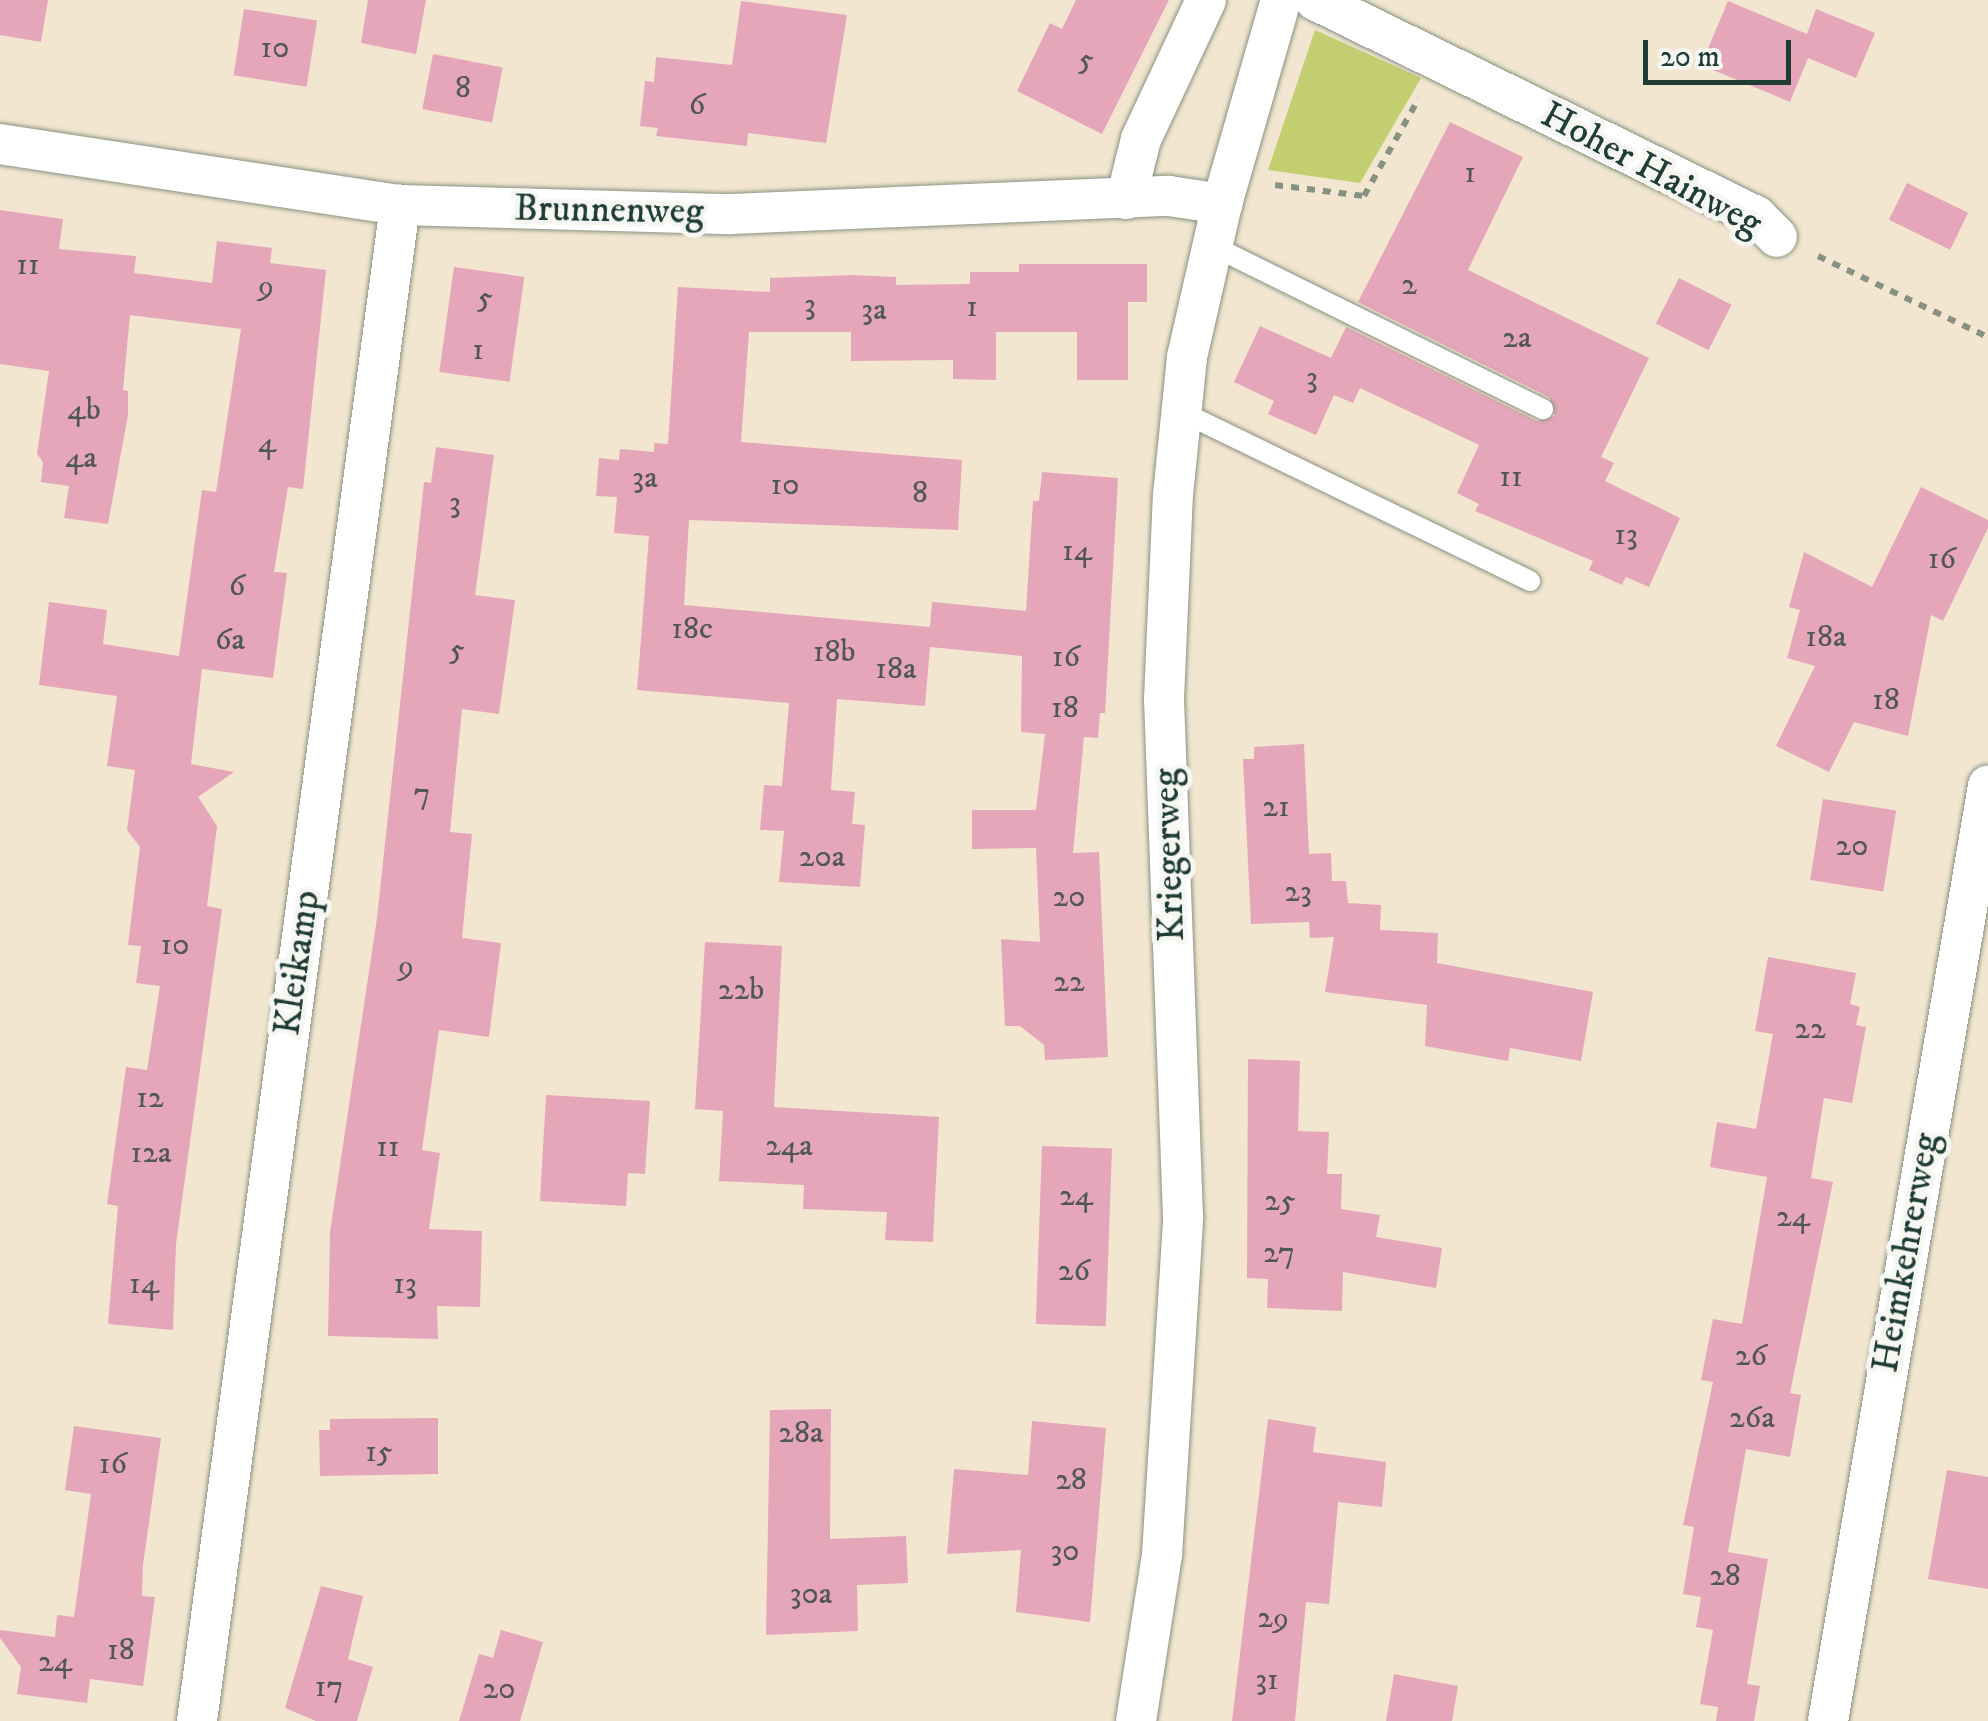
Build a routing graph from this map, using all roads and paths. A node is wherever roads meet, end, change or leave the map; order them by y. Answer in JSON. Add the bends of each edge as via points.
{"nodes":[{"id":1,"x":1206,"y":0,"type":"edge"},
{"id":2,"x":1281,"y":0,"type":"edge"},
{"id":3,"x":1316,"y":0,"type":"edge"},
{"id":4,"x":1439,"y":62,"type":"junction"},
{"id":5,"x":0,"y":144,"type":"edge"},
{"id":6,"x":1225,"y":192,"type":"junction"},
{"id":7,"x":1126,"y":199,"type":"junction"},
{"id":8,"x":400,"y":206,"type":"junction"},
{"id":9,"x":1777,"y":236,"type":"joint"},
{"id":10,"x":1215,"y":248,"type":"junction"},
{"id":11,"x":1988,"y":337,"type":"edge"},
{"id":12,"x":1543,"y":409,"type":"dead end"},
{"id":13,"x":1182,"y":412,"type":"junction"},
{"id":14,"x":1530,"y":582,"type":"dead end"},
{"id":15,"x":1988,"y":786,"type":"edge"},
{"id":16,"x":197,"y":1721,"type":"edge"},
{"id":17,"x":1136,"y":1721,"type":"edge"},
{"id":18,"x":1828,"y":1721,"type":"edge"}],
"edges":[{"from":1,"to":7,"type":"street","via":[[1140,139]]},
{"from":2,"to":6,"type":"street","name":"Kriegerweg"},
{"from":3,"to":4,"type":"street","name":"Hoher Hainweg"},
{"from":4,"to":6,"type":"path","via":[[1364,196]]},
{"from":4,"to":9,"type":"street","name":"Hoher Hainweg","via":[[1757,216]]},
{"from":5,"to":8,"type":"street","name":"Brunnenweg"},
{"from":6,"to":7,"type":"street","name":"Brunnenweg"},
{"from":6,"to":10,"type":"street","name":"Kriegerweg"},
{"from":7,"to":8,"type":"street","name":"Brunnenweg","via":[[731,214]]},
{"from":8,"to":16,"type":"street","name":"Kleikamp"},
{"from":9,"to":11,"type":"path","name":"Hoher Hainweg"},
{"from":10,"to":12,"type":"lane"},
{"from":10,"to":13,"type":"street","name":"Kriegerweg","via":[[1187,357]]},
{"from":13,"to":14,"type":"lane"},
{"from":13,"to":17,"type":"street","name":"Kriegerweg","via":[[1164,699],[1183,1218],[1162,1556]]},
{"from":15,"to":18,"type":"street","name":"Heimkehrerweg"}]}
